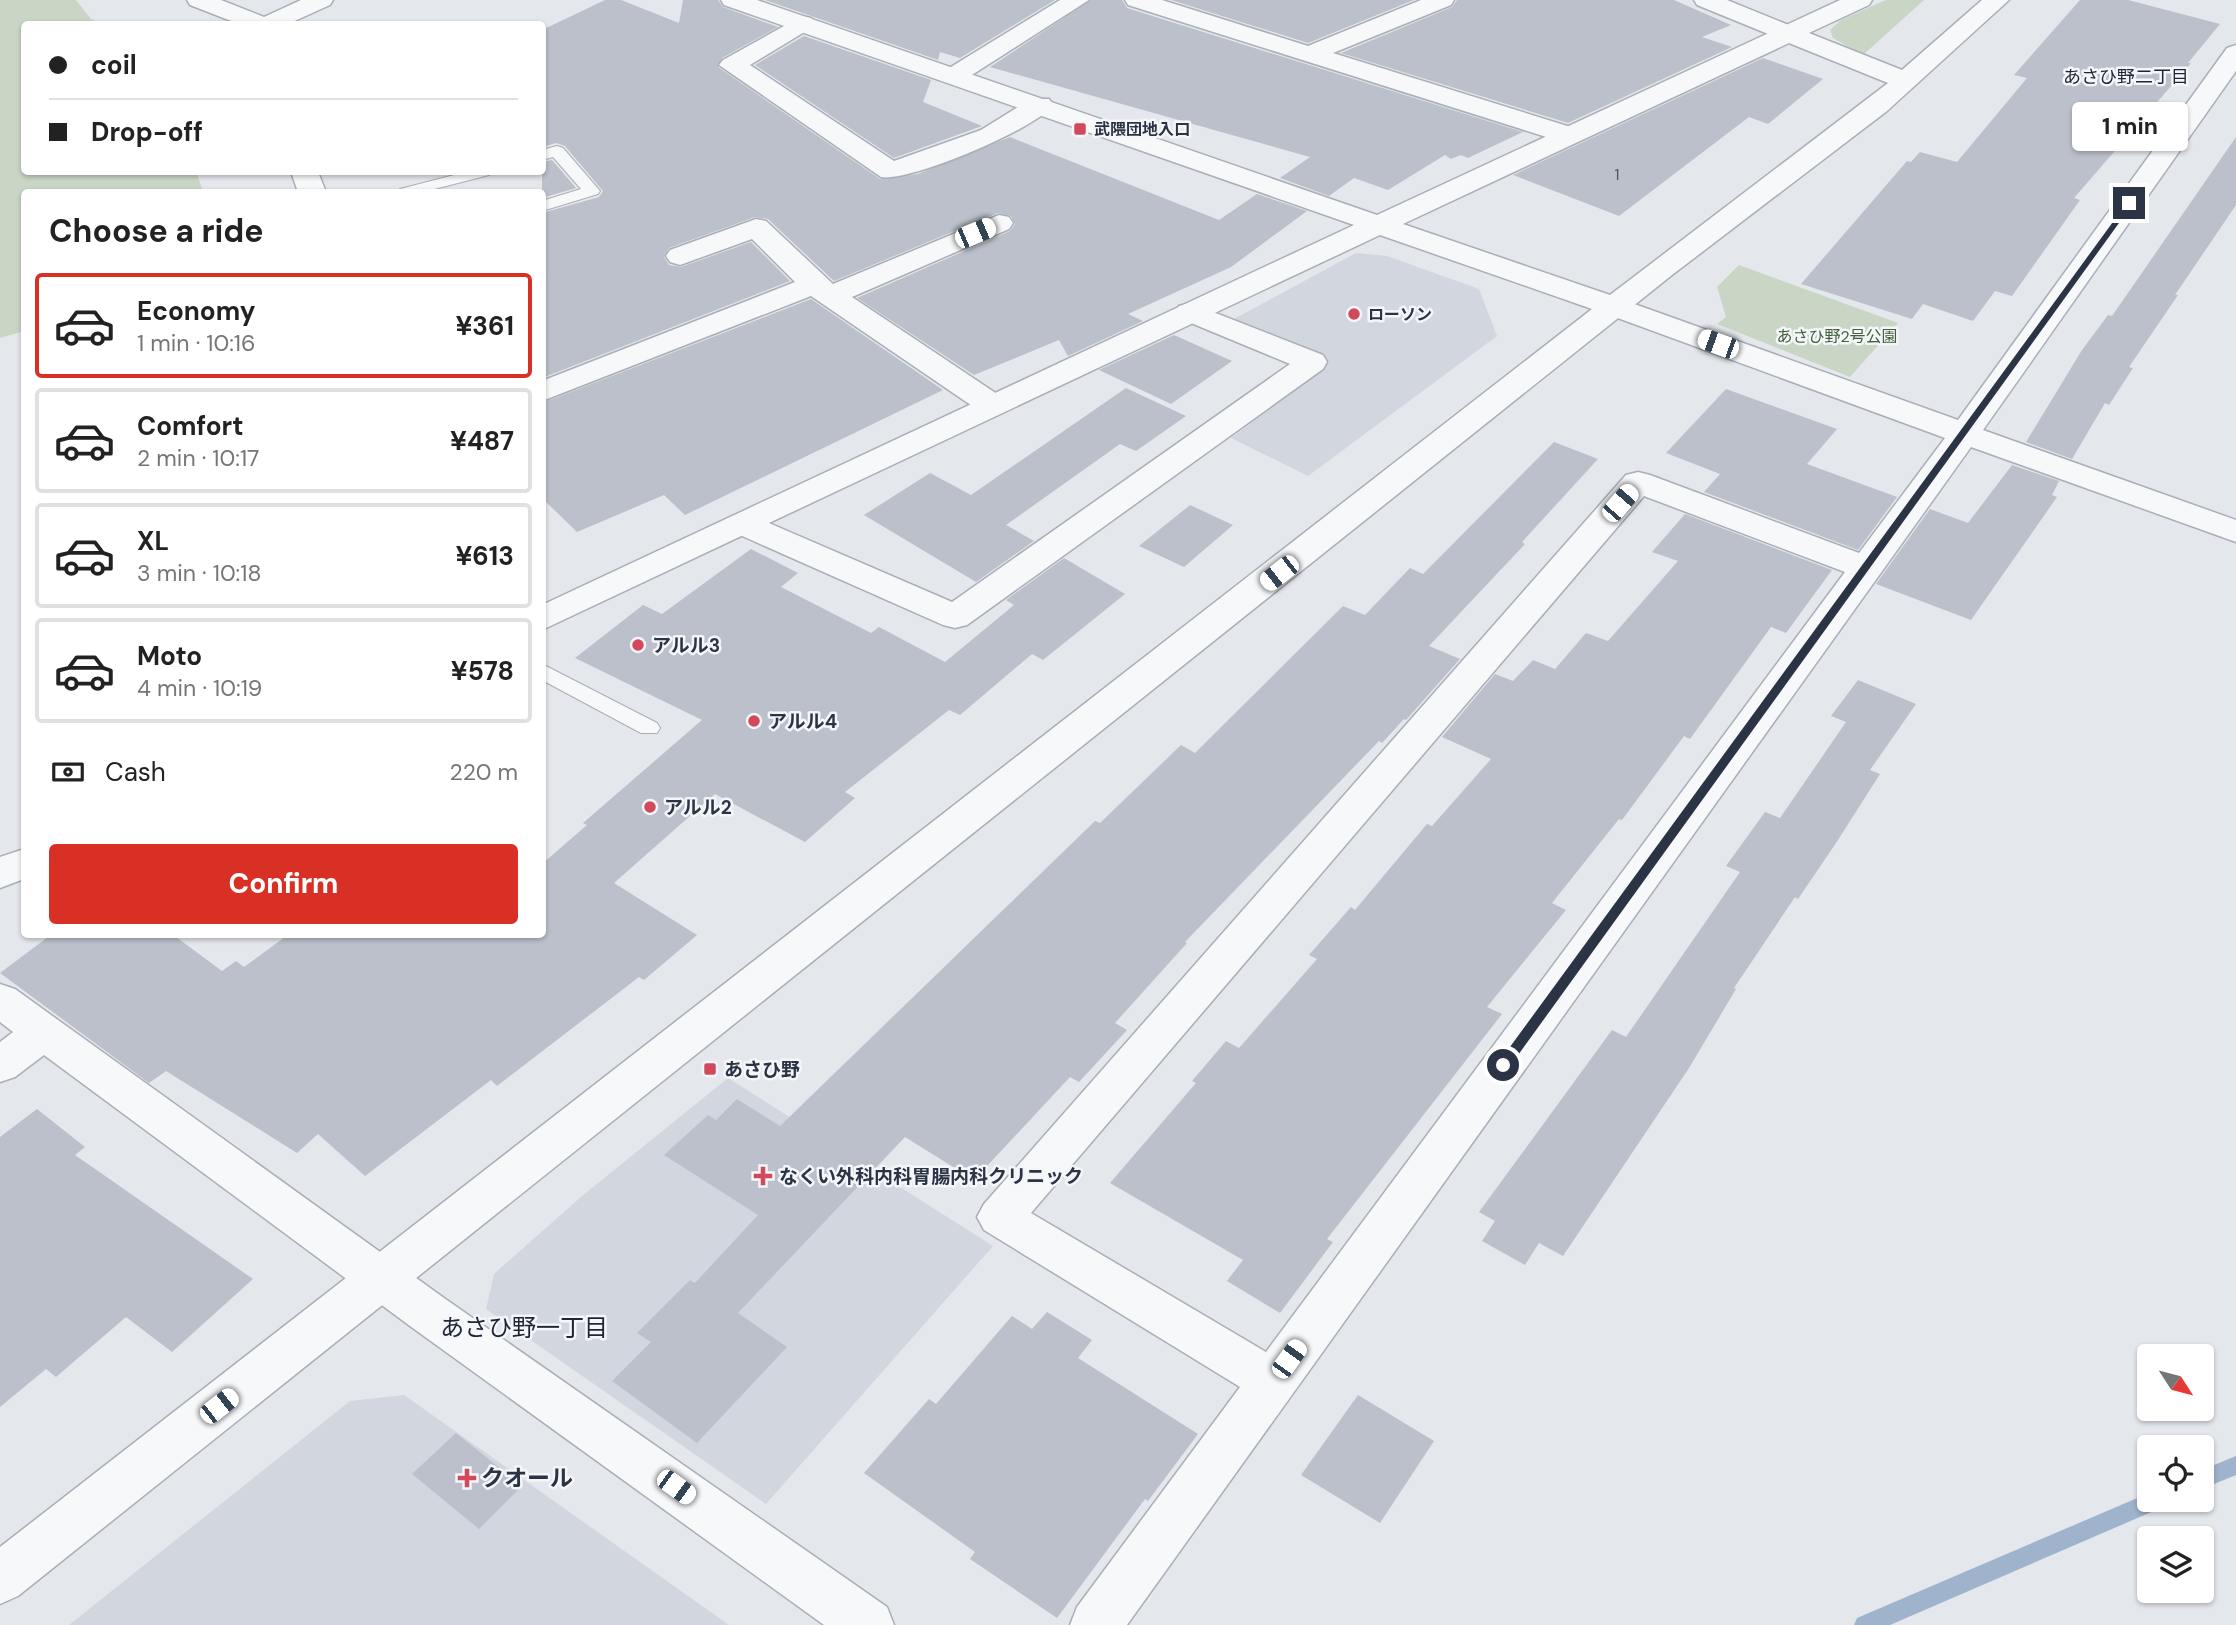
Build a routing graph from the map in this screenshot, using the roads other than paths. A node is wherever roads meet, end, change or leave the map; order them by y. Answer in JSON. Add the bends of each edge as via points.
{"nodes":[{"id":1,"x":199,"y":0,"type":"edge"},
{"id":2,"x":321,"y":0,"type":"edge"},
{"id":3,"x":733,"y":0,"type":"edge"},
{"id":4,"x":1077,"y":0,"type":"edge"},
{"id":5,"x":1137,"y":0,"type":"edge"},
{"id":6,"x":1442,"y":0,"type":"edge"},
{"id":7,"x":1706,"y":0,"type":"edge"},
{"id":8,"x":1860,"y":0,"type":"edge"},
{"id":9,"x":1997,"y":0,"type":"edge"},
{"id":10,"x":252,"y":21,"type":"edge"},
{"id":11,"x":276,"y":21,"type":"edge"},
{"id":12,"x":802,"y":23,"type":"junction"},
{"id":13,"x":1787,"y":33,"type":"junction"},
{"id":14,"x":2236,"y":53,"type":"edge"},
{"id":15,"x":1311,"y":54,"type":"junction"},
{"id":16,"x":955,"y":75,"type":"junction"},
{"id":17,"x":1907,"y":81,"type":"junction"},
{"id":18,"x":1040,"y":105,"type":"junction"},
{"id":19,"x":1568,"y":135,"type":"junction"},
{"id":20,"x":546,"y":154,"type":"edge"},
{"id":21,"x":471,"y":175,"type":"edge"},
{"id":22,"x":418,"y":189,"type":"edge"},
{"id":23,"x":546,"y":205,"type":"edge"},
{"id":24,"x":999,"y":223,"type":"dead end"},
{"id":25,"x":1377,"y":224,"type":"junction"},
{"id":26,"x":680,"y":256,"type":"dead end"},
{"id":27,"x":822,"y":291,"type":"junction"},
{"id":28,"x":1615,"y":307,"type":"junction"},
{"id":29,"x":1190,"y":312,"type":"junction"},
{"id":30,"x":546,"y":391,"type":"edge"},
{"id":31,"x":992,"y":405,"type":"junction"},
{"id":32,"x":1965,"y":433,"type":"junction"},
{"id":33,"x":743,"y":524,"type":"junction"},
{"id":34,"x":2236,"y":532,"type":"edge"},
{"id":35,"x":1866,"y":568,"type":"junction"},
{"id":36,"x":546,"y":617,"type":"edge"},
{"id":37,"x":546,"y":673,"type":"edge"},
{"id":38,"x":649,"y":728,"type":"dead end"},
{"id":39,"x":21,"y":864,"type":"edge"},
{"id":40,"x":0,"y":874,"type":"edge"},
{"id":41,"x":0,"y":1000,"type":"edge"},
{"id":42,"x":44,"y":1032,"type":"junction"},
{"id":43,"x":0,"y":1065,"type":"edge"},
{"id":44,"x":381,"y":1278,"type":"junction"},
{"id":45,"x":1272,"y":1381,"type":"junction"},
{"id":46,"x":0,"y":1579,"type":"edge"},
{"id":47,"x":868,"y":1625,"type":"edge"},
{"id":48,"x":1096,"y":1625,"type":"edge"}],
"edges":[{"from":1,"to":10,"type":"street"},
{"from":2,"to":11,"type":"street"},
{"from":3,"to":12,"type":"street"},
{"from":4,"to":16,"type":"street"},
{"from":5,"to":15,"type":"street"},
{"from":6,"to":15,"type":"street"},
{"from":7,"to":13,"type":"street"},
{"from":8,"to":13,"type":"street"},
{"from":9,"to":17,"type":"street"},
{"from":12,"to":16,"type":"street"},
{"from":12,"to":18,"type":"street","via":[[732,65],[891,171],[990,136]]},
{"from":13,"to":17,"type":"street"},
{"from":13,"to":19,"type":"street"},
{"from":14,"to":32,"type":"street"},
{"from":15,"to":19,"type":"street"},
{"from":16,"to":18,"type":"street"},
{"from":17,"to":28,"type":"street"},
{"from":18,"to":25,"type":"street"},
{"from":19,"to":25,"type":"street"},
{"from":20,"to":23,"type":"lane","via":[[557,151],[592,191]]},
{"from":21,"to":22,"type":"lane"},
{"from":24,"to":27,"type":"street"},
{"from":25,"to":28,"type":"street"},
{"from":25,"to":29,"type":"street"},
{"from":26,"to":27,"type":"street","via":[[756,227]]},
{"from":27,"to":30,"type":"street"},
{"from":27,"to":31,"type":"street"},
{"from":28,"to":32,"type":"street"},
{"from":28,"to":44,"type":"street"},
{"from":29,"to":31,"type":"street"},
{"from":29,"to":33,"type":"street","via":[[1312,362],[955,617]]},
{"from":31,"to":33,"type":"street"},
{"from":32,"to":34,"type":"street"},
{"from":32,"to":35,"type":"street"},
{"from":33,"to":36,"type":"street"},
{"from":35,"to":45,"type":"street"},
{"from":35,"to":45,"type":"street","via":[[1638,482],[1000,1217]]},
{"from":37,"to":38,"type":"lane"},
{"from":39,"to":40,"type":"street"},
{"from":41,"to":42,"type":"street"},
{"from":42,"to":43,"type":"street"},
{"from":42,"to":44,"type":"street"},
{"from":44,"to":46,"type":"street"},
{"from":44,"to":47,"type":"street"},
{"from":45,"to":48,"type":"street"}]}
